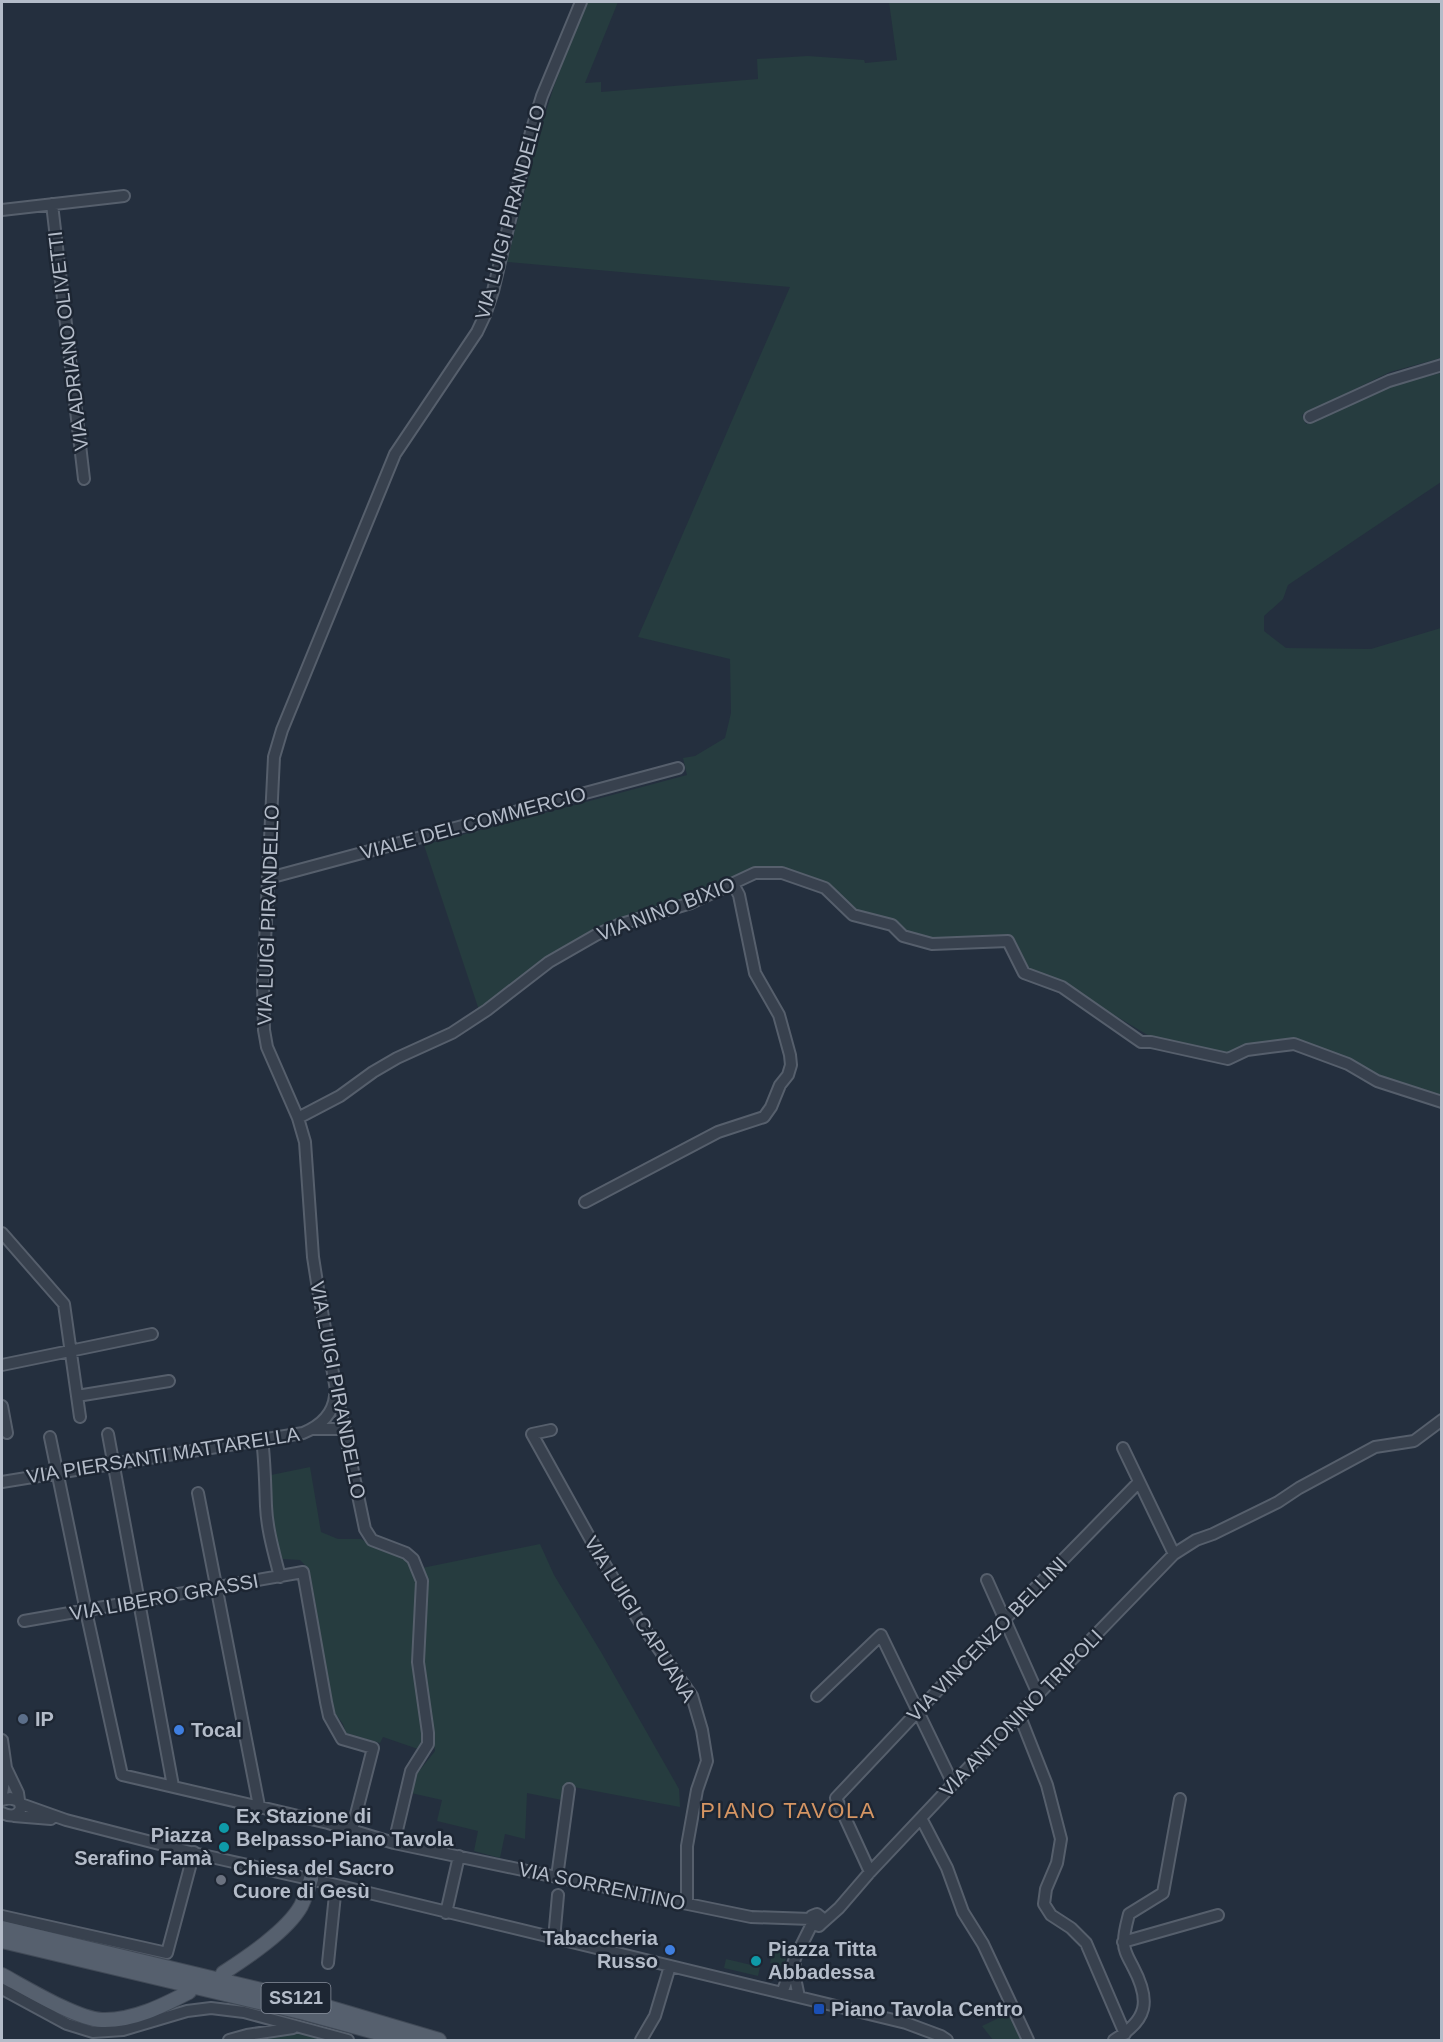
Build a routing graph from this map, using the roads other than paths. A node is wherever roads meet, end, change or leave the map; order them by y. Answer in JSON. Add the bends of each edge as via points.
{"nodes":[{"id":1,"x":581,"y":2,"type":"edge"},
{"id":2,"x":124,"y":196,"type":"dead end"},
{"id":3,"x":52,"y":204,"type":"junction"},
{"id":4,"x":2,"y":210,"type":"edge"},
{"id":5,"x":1442,"y":365,"type":"edge"},
{"id":6,"x":1310,"y":417,"type":"dead end"},
{"id":7,"x":84,"y":478,"type":"dead end"},
{"id":8,"x":678,"y":768,"type":"dead end"},
{"id":9,"x":269,"y":878,"type":"junction"},
{"id":10,"x":733,"y":884,"type":"junction"},
{"id":11,"x":1442,"y":1102,"type":"edge"},
{"id":12,"x":298,"y":1118,"type":"junction"},
{"id":13,"x":585,"y":1203,"type":"dead end"},
{"id":14,"x":2,"y":1233,"type":"edge"},
{"id":15,"x":13,"y":1245,"type":"junction"},
{"id":16,"x":2,"y":1252,"type":"edge"},
{"id":17,"x":152,"y":1334,"type":"dead end"},
{"id":18,"x":71,"y":1350,"type":"junction"},
{"id":19,"x":2,"y":1365,"type":"edge"},
{"id":20,"x":169,"y":1381,"type":"dead end"},
{"id":21,"x":336,"y":1390,"type":"junction"},
{"id":22,"x":77,"y":1396,"type":"junction"},
{"id":23,"x":2,"y":1406,"type":"edge"},
{"id":24,"x":80,"y":1417,"type":"dead end"},
{"id":25,"x":1442,"y":1420,"type":"edge"},
{"id":26,"x":312,"y":1429,"type":"junction"},
{"id":27,"x":345,"y":1429,"type":"junction"},
{"id":28,"x":551,"y":1430,"type":"dead end"},
{"id":29,"x":7,"y":1433,"type":"dead end"},
{"id":30,"x":108,"y":1434,"type":"dead end"},
{"id":31,"x":50,"y":1437,"type":"dead end"},
{"id":32,"x":262,"y":1439,"type":"junction"},
{"id":33,"x":1123,"y":1448,"type":"dead end"},
{"id":34,"x":113,"y":1462,"type":"junction"},
{"id":35,"x":56,"y":1472,"type":"junction"},
{"id":36,"x":2,"y":1482,"type":"edge"},
{"id":37,"x":1139,"y":1482,"type":"junction"},
{"id":38,"x":198,"y":1493,"type":"dead end"},
{"id":39,"x":1174,"y":1554,"type":"junction"},
{"id":40,"x":280,"y":1576,"type":"junction"},
{"id":41,"x":987,"y":1580,"type":"dead end"},
{"id":42,"x":217,"y":1588,"type":"junction"},
{"id":43,"x":138,"y":1602,"type":"junction"},
{"id":44,"x":86,"y":1611,"type":"junction"},
{"id":45,"x":1005,"y":1619,"type":"junction"},
{"id":46,"x":24,"y":1622,"type":"dead end"},
{"id":47,"x":1038,"y":1694,"type":"junction"},
{"id":48,"x":817,"y":1696,"type":"dead end"},
{"id":49,"x":918,"y":1710,"type":"junction"},
{"id":50,"x":1019,"y":1714,"type":"junction"},
{"id":51,"x":2,"y":1740,"type":"edge"},
{"id":52,"x":4,"y":1764,"type":"edge"},
{"id":53,"x":953,"y":1784,"type":"junction"},
{"id":54,"x":173,"y":1786,"type":"junction"},
{"id":55,"x":569,"y":1789,"type":"dead end"},
{"id":56,"x":2,"y":1794,"type":"edge"},
{"id":57,"x":1180,"y":1799,"type":"dead end"},
{"id":58,"x":2,"y":1800,"type":"edge"},
{"id":59,"x":20,"y":1802,"type":"junction"},
{"id":60,"x":259,"y":1806,"type":"junction"},
{"id":61,"x":5,"y":1815,"type":"edge"},
{"id":62,"x":921,"y":1818,"type":"junction"},
{"id":63,"x":66,"y":1820,"type":"junction"},
{"id":64,"x":352,"y":1830,"type":"junction"},
{"id":65,"x":394,"y":1843,"type":"junction"},
{"id":66,"x":194,"y":1852,"type":"junction"},
{"id":67,"x":459,"y":1856,"type":"junction"},
{"id":68,"x":870,"y":1872,"type":"junction"},
{"id":69,"x":557,"y":1877,"type":"junction"},
{"id":70,"x":311,"y":1879,"type":"junction"},
{"id":71,"x":336,"y":1885,"type":"junction"},
{"id":72,"x":558,"y":1895,"type":"dead end"},
{"id":73,"x":687,"y":1903,"type":"junction"},
{"id":74,"x":446,"y":1913,"type":"junction"},
{"id":75,"x":1218,"y":1915,"type":"dead end"},
{"id":76,"x":2,"y":1916,"type":"edge"},
{"id":77,"x":816,"y":1921,"type":"junction"},
{"id":78,"x":2,"y":1928,"type":"edge"},
{"id":79,"x":554,"y":1938,"type":"junction"},
{"id":80,"x":2,"y":1941,"type":"edge"},
{"id":81,"x":1123,"y":1942,"type":"junction"},
{"id":82,"x":796,"y":1956,"type":"junction"},
{"id":83,"x":328,"y":1963,"type":"dead end"},
{"id":84,"x":670,"y":1966,"type":"junction"},
{"id":85,"x":223,"y":1973,"type":"dead end"},
{"id":86,"x":2,"y":1975,"type":"edge"},
{"id":87,"x":2,"y":1989,"type":"edge"},
{"id":88,"x":189,"y":1992,"type":"dead end"},
{"id":89,"x":782,"y":1993,"type":"junction"},
{"id":90,"x":799,"y":1997,"type":"junction"},
{"id":91,"x":296,"y":2027,"type":"junction"},
{"id":92,"x":1125,"y":2034,"type":"junction"},
{"id":93,"x":91,"y":2036,"type":"edge"},
{"id":94,"x":229,"y":2040,"type":"edge"},
{"id":95,"x":348,"y":2040,"type":"edge"},
{"id":96,"x":404,"y":2040,"type":"edge"},
{"id":97,"x":439,"y":2040,"type":"edge"},
{"id":98,"x":641,"y":2040,"type":"edge"},
{"id":99,"x":947,"y":2040,"type":"edge"},
{"id":100,"x":1028,"y":2040,"type":"edge"},
{"id":101,"x":1114,"y":2040,"type":"edge"}],
"edges":[{"from":1,"to":9,"type":"street","name":"VIA LUIGI PIRANDELLO","via":[[542,96],[485,315],[395,454],[282,730],[274,757]]},
{"from":2,"to":3,"type":"street"},
{"from":3,"to":4,"type":"street"},
{"from":3,"to":7,"type":"street","name":"VIA ADRIANO OLIVETTI"},
{"from":5,"to":6,"type":"street","via":[[1389,381]]},
{"from":8,"to":9,"type":"street","name":"VIALE DEL COMMERCIO"},
{"from":9,"to":12,"type":"street","name":"VIA LUIGI PIRANDELLO","via":[[264,1030],[267,1047]]},
{"from":10,"to":11,"type":"street","name":"VIA NINO BIXIO","via":[[755,873],[782,873],[825,888],[853,915],[892,925],[903,936],[932,944],[1008,941],[1024,973],[1062,987],[1141,1042],[1228,1059],[1246,1050],[1294,1044],[1348,1064],[1377,1081]]},
{"from":10,"to":12,"type":"street","name":"VIA NINO BIXIO","via":[[678,909],[596,935],[549,962],[459,1029],[397,1058]]},
{"from":10,"to":13,"type":"street","via":[[739,895],[755,974],[779,1014],[790,1055],[788,1075],[764,1118],[718,1132]]},
{"from":12,"to":21,"type":"street","name":"VIA LUIGI PIRANDELLO","via":[[305,1142],[313,1257]]},
{"from":14,"to":15,"type":"street"},
{"from":15,"to":16,"type":"street"},
{"from":15,"to":18,"type":"street","via":[[64,1304]]},
{"from":17,"to":18,"type":"street"},
{"from":18,"to":19,"type":"street"},
{"from":18,"to":22,"type":"street"},
{"from":20,"to":22,"type":"street"},
{"from":21,"to":26,"type":"street","name":"VIA PIERSANTI MATTARELLA","via":[[331,1412]]},
{"from":21,"to":27,"type":"street","name":"VIA LUIGI PIRANDELLO"},
{"from":22,"to":24,"type":"street"},
{"from":23,"to":29,"type":"street"},
{"from":25,"to":39,"type":"street","name":"VIA ANTONINO TRIPOLI","via":[[1414,1441],[1375,1447]]},
{"from":26,"to":27,"type":"street"},
{"from":26,"to":32,"type":"street","name":"VIA PIERSANTI MATTARELLA"},
{"from":27,"to":65,"type":"street","name":"VIA LUIGI PIRANDELLO","via":[[365,1528],[372,1540],[413,1559],[422,1581],[418,1662],[428,1744],[411,1770]]},
{"from":28,"to":73,"type":"street","name":"VIA LUIGI CAPUANA","via":[[532,1434],[639,1621],[692,1696],[702,1730],[707,1761],[697,1790],[687,1846]]},
{"from":30,"to":34,"type":"street"},
{"from":31,"to":35,"type":"street"},
{"from":32,"to":34,"type":"street","name":"VIA PIERSANTI MATTARELLA"},
{"from":32,"to":40,"type":"street","via":[[268,1528]]},
{"from":33,"to":37,"type":"street"},
{"from":34,"to":35,"type":"street","name":"VIA PIERSANTI MATTARELLA"},
{"from":34,"to":43,"type":"street"},
{"from":35,"to":36,"type":"street","name":"VIA PIERSANTI MATTARELLA"},
{"from":35,"to":44,"type":"street"},
{"from":37,"to":39,"type":"street"},
{"from":37,"to":45,"type":"street","name":"VIA VINCENZO BELLINI"},
{"from":38,"to":42,"type":"street"},
{"from":39,"to":47,"type":"street","name":"VIA ANTONINO TRIPOLI"},
{"from":40,"to":42,"type":"street","name":"VIA LIBERO GRASSI"},
{"from":40,"to":64,"type":"street","name":"VIA LIBERO GRASSI","via":[[303,1572],[329,1716],[342,1739],[373,1748]]},
{"from":41,"to":45,"type":"street"},
{"from":42,"to":43,"type":"street","name":"VIA LIBERO GRASSI"},
{"from":42,"to":60,"type":"street"},
{"from":43,"to":44,"type":"street","name":"VIA LIBERO GRASSI"},
{"from":43,"to":54,"type":"street"},
{"from":44,"to":46,"type":"street","name":"VIA LIBERO GRASSI"},
{"from":44,"to":54,"type":"street","name":"VIA SORRENTINO","via":[[122,1775]]},
{"from":45,"to":47,"type":"street"},
{"from":45,"to":49,"type":"street","name":"VIA VINCENZO BELLINI"},
{"from":47,"to":50,"type":"street","name":"VIA ANTONINO TRIPOLI"},
{"from":48,"to":49,"type":"street","via":[[882,1635]]},
{"from":49,"to":53,"type":"street"},
{"from":49,"to":68,"type":"street","name":"VIA VINCENZO BELLINI","via":[[836,1798]]},
{"from":50,"to":53,"type":"street","name":"VIA ANTONINO TRIPOLI"},
{"from":50,"to":92,"type":"street","via":[[1047,1785],[1061,1839],[1044,1904],[1051,1915],[1086,1943]]},
{"from":51,"to":52,"type":"street"},
{"from":52,"to":56,"type":"street"},
{"from":52,"to":59,"type":"street"},
{"from":53,"to":62,"type":"street","name":"VIA ANTONINO TRIPOLI"},
{"from":54,"to":60,"type":"street","name":"VIA SORRENTINO"},
{"from":55,"to":69,"type":"street"},
{"from":57,"to":81,"type":"street","via":[[1162,1893],[1129,1914]]},
{"from":58,"to":59,"type":"street"},
{"from":59,"to":61,"type":"street","via":[[20,1811]]},
{"from":59,"to":63,"type":"street"},
{"from":60,"to":64,"type":"street","name":"VIA SORRENTINO"},
{"from":61,"to":63,"type":"street"},
{"from":62,"to":68,"type":"street","name":"VIA ANTONINO TRIPOLI"},
{"from":62,"to":100,"type":"street"},
{"from":63,"to":66,"type":"street"},
{"from":64,"to":65,"type":"street","name":"VIA SORRENTINO"},
{"from":65,"to":67,"type":"street","name":"VIA SORRENTINO"},
{"from":66,"to":70,"type":"street"},
{"from":66,"to":76,"type":"street","via":[[167,1953]]},
{"from":67,"to":69,"type":"street","name":"VIA SORRENTINO"},
{"from":67,"to":74,"type":"street"},
{"from":68,"to":77,"type":"street","name":"VIA ANTONINO TRIPOLI","via":[[848,1897]]},
{"from":69,"to":73,"type":"street","name":"VIA SORRENTINO"},
{"from":70,"to":71,"type":"street"},
{"from":70,"to":85,"type":"main road","via":[[301,1907],[286,1924],[257,1951]]},
{"from":71,"to":74,"type":"street"},
{"from":71,"to":83,"type":"street"},
{"from":72,"to":79,"type":"street"},
{"from":73,"to":77,"type":"street","name":"VIA SORRENTINO","via":[[751,1917]]},
{"from":74,"to":79,"type":"street"},
{"from":75,"to":81,"type":"street"},
{"from":77,"to":82,"type":"street"},
{"from":78,"to":97,"type":"main road","number":"SS121","via":[[307,2001]]},
{"from":79,"to":84,"type":"street"},
{"from":80,"to":96,"type":"main road","number":"SS121"},
{"from":81,"to":92,"type":"street","via":[[1142,1984],[1144,2000],[1136,2024]]},
{"from":82,"to":89,"type":"street"},
{"from":82,"to":90,"type":"street","via":[[794,1973]]},
{"from":84,"to":89,"type":"street"},
{"from":84,"to":98,"type":"street","via":[[655,2016]]},
{"from":86,"to":88,"type":"main road","via":[[79,2015],[100,2020],[142,2013]]},
{"from":87,"to":93,"type":"street"},
{"from":89,"to":90,"type":"street"},
{"from":90,"to":99,"type":"street","via":[[906,2023]]},
{"from":91,"to":93,"type":"street","via":[[244,2012],[211,2008]]},
{"from":91,"to":94,"type":"street"},
{"from":91,"to":95,"type":"street"},
{"from":92,"to":101,"type":"street"}]}
